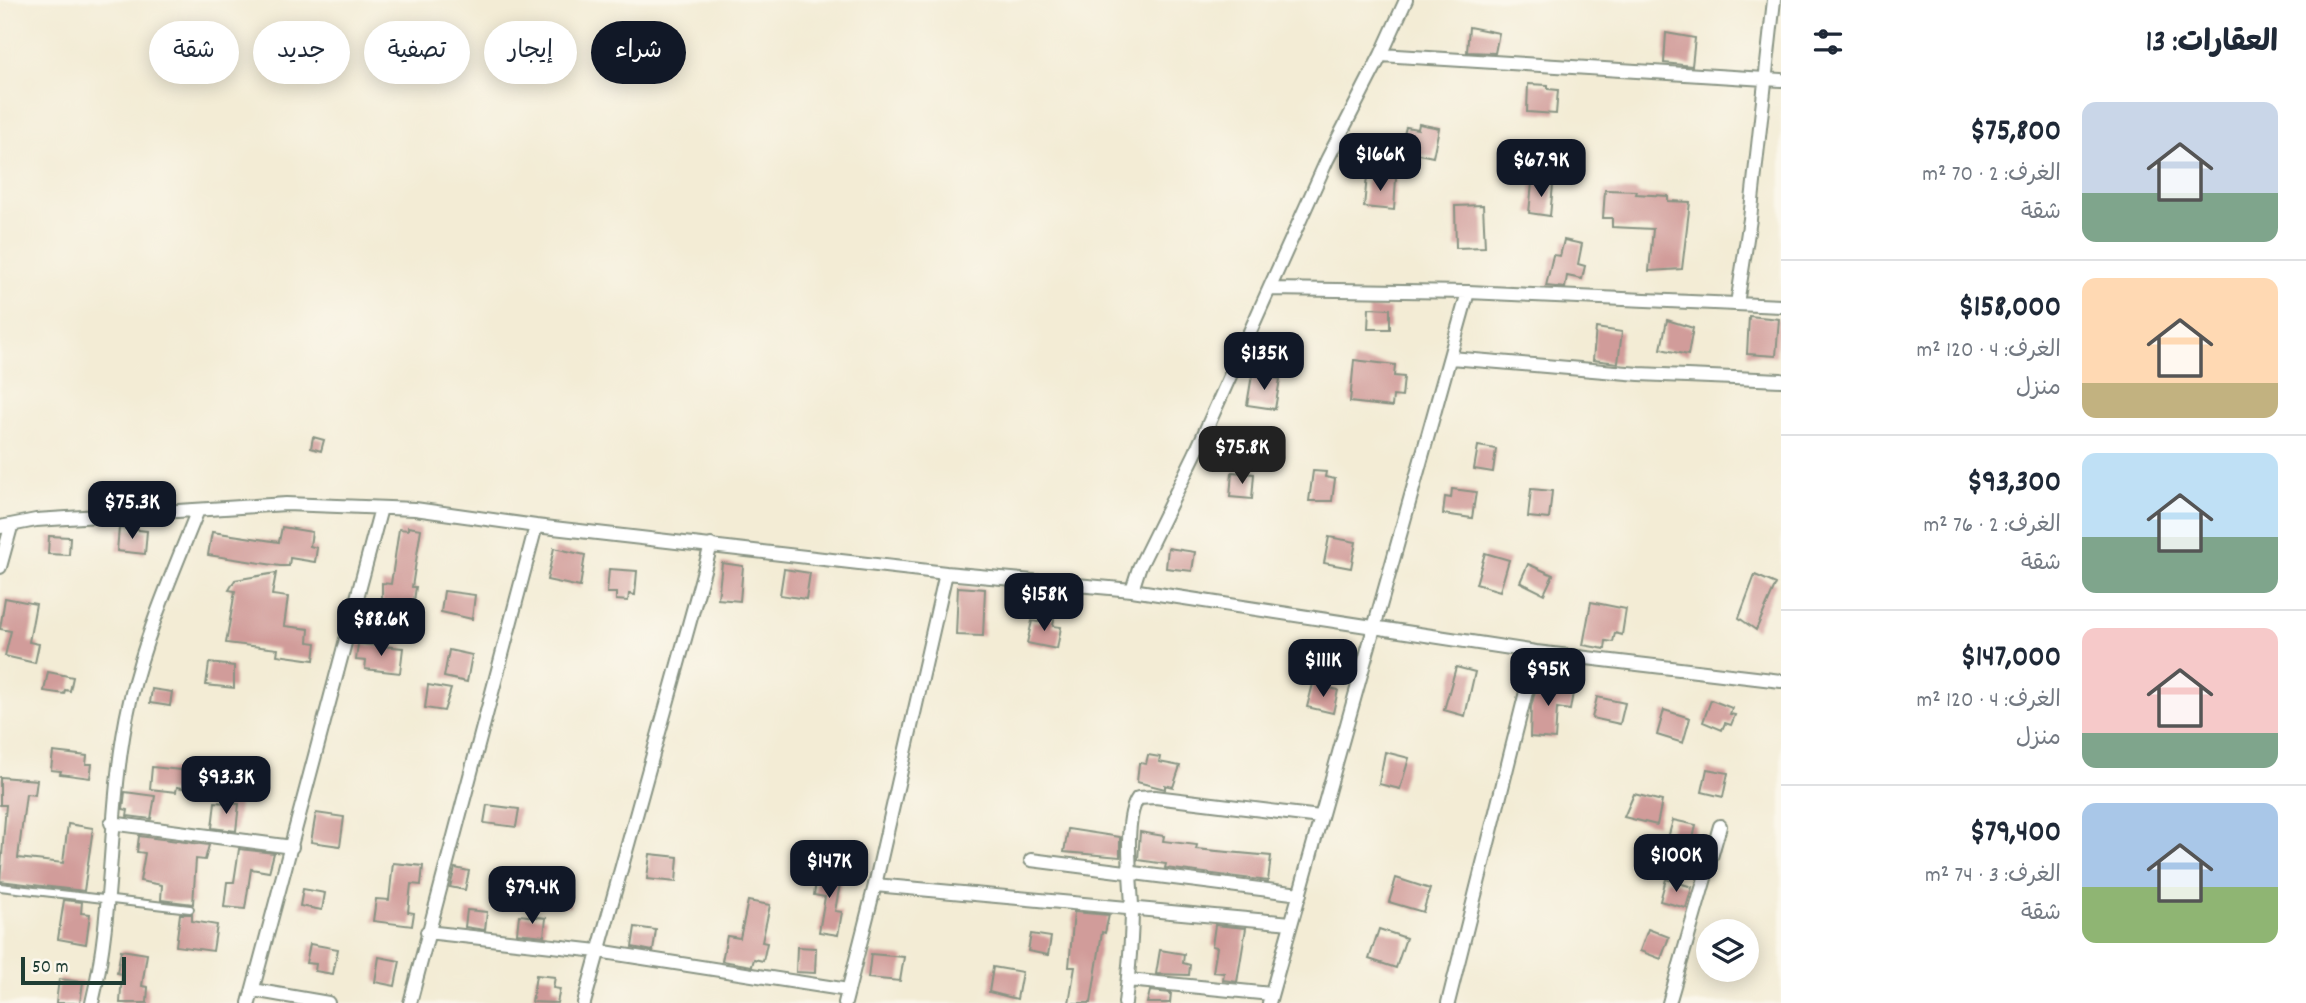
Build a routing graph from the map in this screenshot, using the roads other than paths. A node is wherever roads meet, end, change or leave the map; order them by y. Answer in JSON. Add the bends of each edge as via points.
{"nodes":[{"id":1,"x":1406,"y":0,"type":"edge"},
{"id":2,"x":1774,"y":0,"type":"edge"},
{"id":3,"x":1381,"y":55,"type":"junction"},
{"id":4,"x":1764,"y":79,"type":"junction"},
{"id":5,"x":1781,"y":80,"type":"edge"},
{"id":6,"x":1271,"y":289,"type":"junction"},
{"id":7,"x":1468,"y":292,"type":"junction"},
{"id":8,"x":1737,"y":304,"type":"junction"},
{"id":9,"x":1781,"y":306,"type":"edge"},
{"id":10,"x":1451,"y":358,"type":"junction"},
{"id":11,"x":1781,"y":380,"type":"edge"},
{"id":12,"x":381,"y":508,"type":"junction"},
{"id":13,"x":198,"y":510,"type":"junction"},
{"id":14,"x":536,"y":526,"type":"junction"},
{"id":15,"x":6,"y":527,"type":"edge"},
{"id":16,"x":711,"y":545,"type":"junction"},
{"id":17,"x":0,"y":566,"type":"edge"},
{"id":18,"x":946,"y":573,"type":"junction"},
{"id":19,"x":1132,"y":590,"type":"junction"},
{"id":20,"x":1372,"y":628,"type":"junction"},
{"id":21,"x":1536,"y":652,"type":"junction"},
{"id":22,"x":1781,"y":681,"type":"edge"},
{"id":23,"x":1320,"y":817,"type":"junction"},
{"id":24,"x":111,"y":823,"type":"junction"},
{"id":25,"x":1720,"y":826,"type":"dead end"},
{"id":26,"x":292,"y":848,"type":"junction"},
{"id":27,"x":1031,"y":860,"type":"dead end"},
{"id":28,"x":1130,"y":873,"type":"junction"},
{"id":29,"x":875,"y":885,"type":"junction"},
{"id":30,"x":0,"y":887,"type":"edge"},
{"id":31,"x":1300,"y":894,"type":"junction"},
{"id":32,"x":107,"y":900,"type":"junction"},
{"id":33,"x":1132,"y":907,"type":"junction"},
{"id":34,"x":190,"y":909,"type":"dead end"},
{"id":35,"x":1291,"y":923,"type":"junction"},
{"id":36,"x":427,"y":932,"type":"junction"},
{"id":37,"x":598,"y":951,"type":"junction"},
{"id":38,"x":1128,"y":981,"type":"junction"},
{"id":39,"x":848,"y":990,"type":"junction"},
{"id":40,"x":251,"y":997,"type":"edge"},
{"id":41,"x":1270,"y":998,"type":"edge"},
{"id":42,"x":92,"y":1003,"type":"edge"},
{"id":43,"x":328,"y":1003,"type":"edge"},
{"id":44,"x":410,"y":1003,"type":"edge"},
{"id":45,"x":584,"y":1003,"type":"edge"},
{"id":46,"x":845,"y":1003,"type":"edge"},
{"id":47,"x":1125,"y":1003,"type":"edge"},
{"id":48,"x":1448,"y":1003,"type":"edge"},
{"id":49,"x":1669,"y":1003,"type":"edge"}],
"edges":[{"from":1,"to":3,"type":"street"},
{"from":2,"to":4,"type":"street"},
{"from":3,"to":4,"type":"street"},
{"from":3,"to":6,"type":"street","via":[[1327,160]]},
{"from":4,"to":5,"type":"street"},
{"from":4,"to":8,"type":"street"},
{"from":6,"to":7,"type":"street"},
{"from":6,"to":19,"type":"street"},
{"from":7,"to":8,"type":"street"},
{"from":7,"to":10,"type":"street"},
{"from":8,"to":9,"type":"street"},
{"from":10,"to":11,"type":"street"},
{"from":10,"to":20,"type":"street"},
{"from":12,"to":13,"type":"street","via":[[286,504]]},
{"from":12,"to":14,"type":"street"},
{"from":12,"to":26,"type":"street"},
{"from":13,"to":15,"type":"street","via":[[36,520]]},
{"from":13,"to":24,"type":"street","via":[[130,701]]},
{"from":14,"to":16,"type":"street"},
{"from":14,"to":36,"type":"street"},
{"from":15,"to":17,"type":"street"},
{"from":16,"to":18,"type":"street"},
{"from":16,"to":37,"type":"street"},
{"from":18,"to":19,"type":"street"},
{"from":18,"to":29,"type":"street"},
{"from":19,"to":20,"type":"street"},
{"from":20,"to":21,"type":"street"},
{"from":20,"to":23,"type":"street"},
{"from":21,"to":22,"type":"street"},
{"from":21,"to":48,"type":"street"},
{"from":23,"to":28,"type":"street","via":[[1142,797],[1133,811]]},
{"from":23,"to":31,"type":"street"},
{"from":24,"to":26,"type":"street"},
{"from":24,"to":32,"type":"street"},
{"from":25,"to":49,"type":"street"},
{"from":26,"to":40,"type":"street"},
{"from":27,"to":28,"type":"street"},
{"from":28,"to":31,"type":"street"},
{"from":28,"to":33,"type":"street"},
{"from":29,"to":33,"type":"street"},
{"from":29,"to":39,"type":"street"},
{"from":30,"to":32,"type":"lane"},
{"from":31,"to":35,"type":"street"},
{"from":32,"to":34,"type":"lane"},
{"from":32,"to":42,"type":"street"},
{"from":33,"to":35,"type":"street"},
{"from":33,"to":38,"type":"street"},
{"from":35,"to":41,"type":"street"},
{"from":36,"to":37,"type":"street"},
{"from":36,"to":44,"type":"street"},
{"from":37,"to":39,"type":"street"},
{"from":37,"to":45,"type":"street"},
{"from":38,"to":41,"type":"street"},
{"from":38,"to":47,"type":"street"},
{"from":39,"to":46,"type":"street"},
{"from":40,"to":43,"type":"street"}]}
